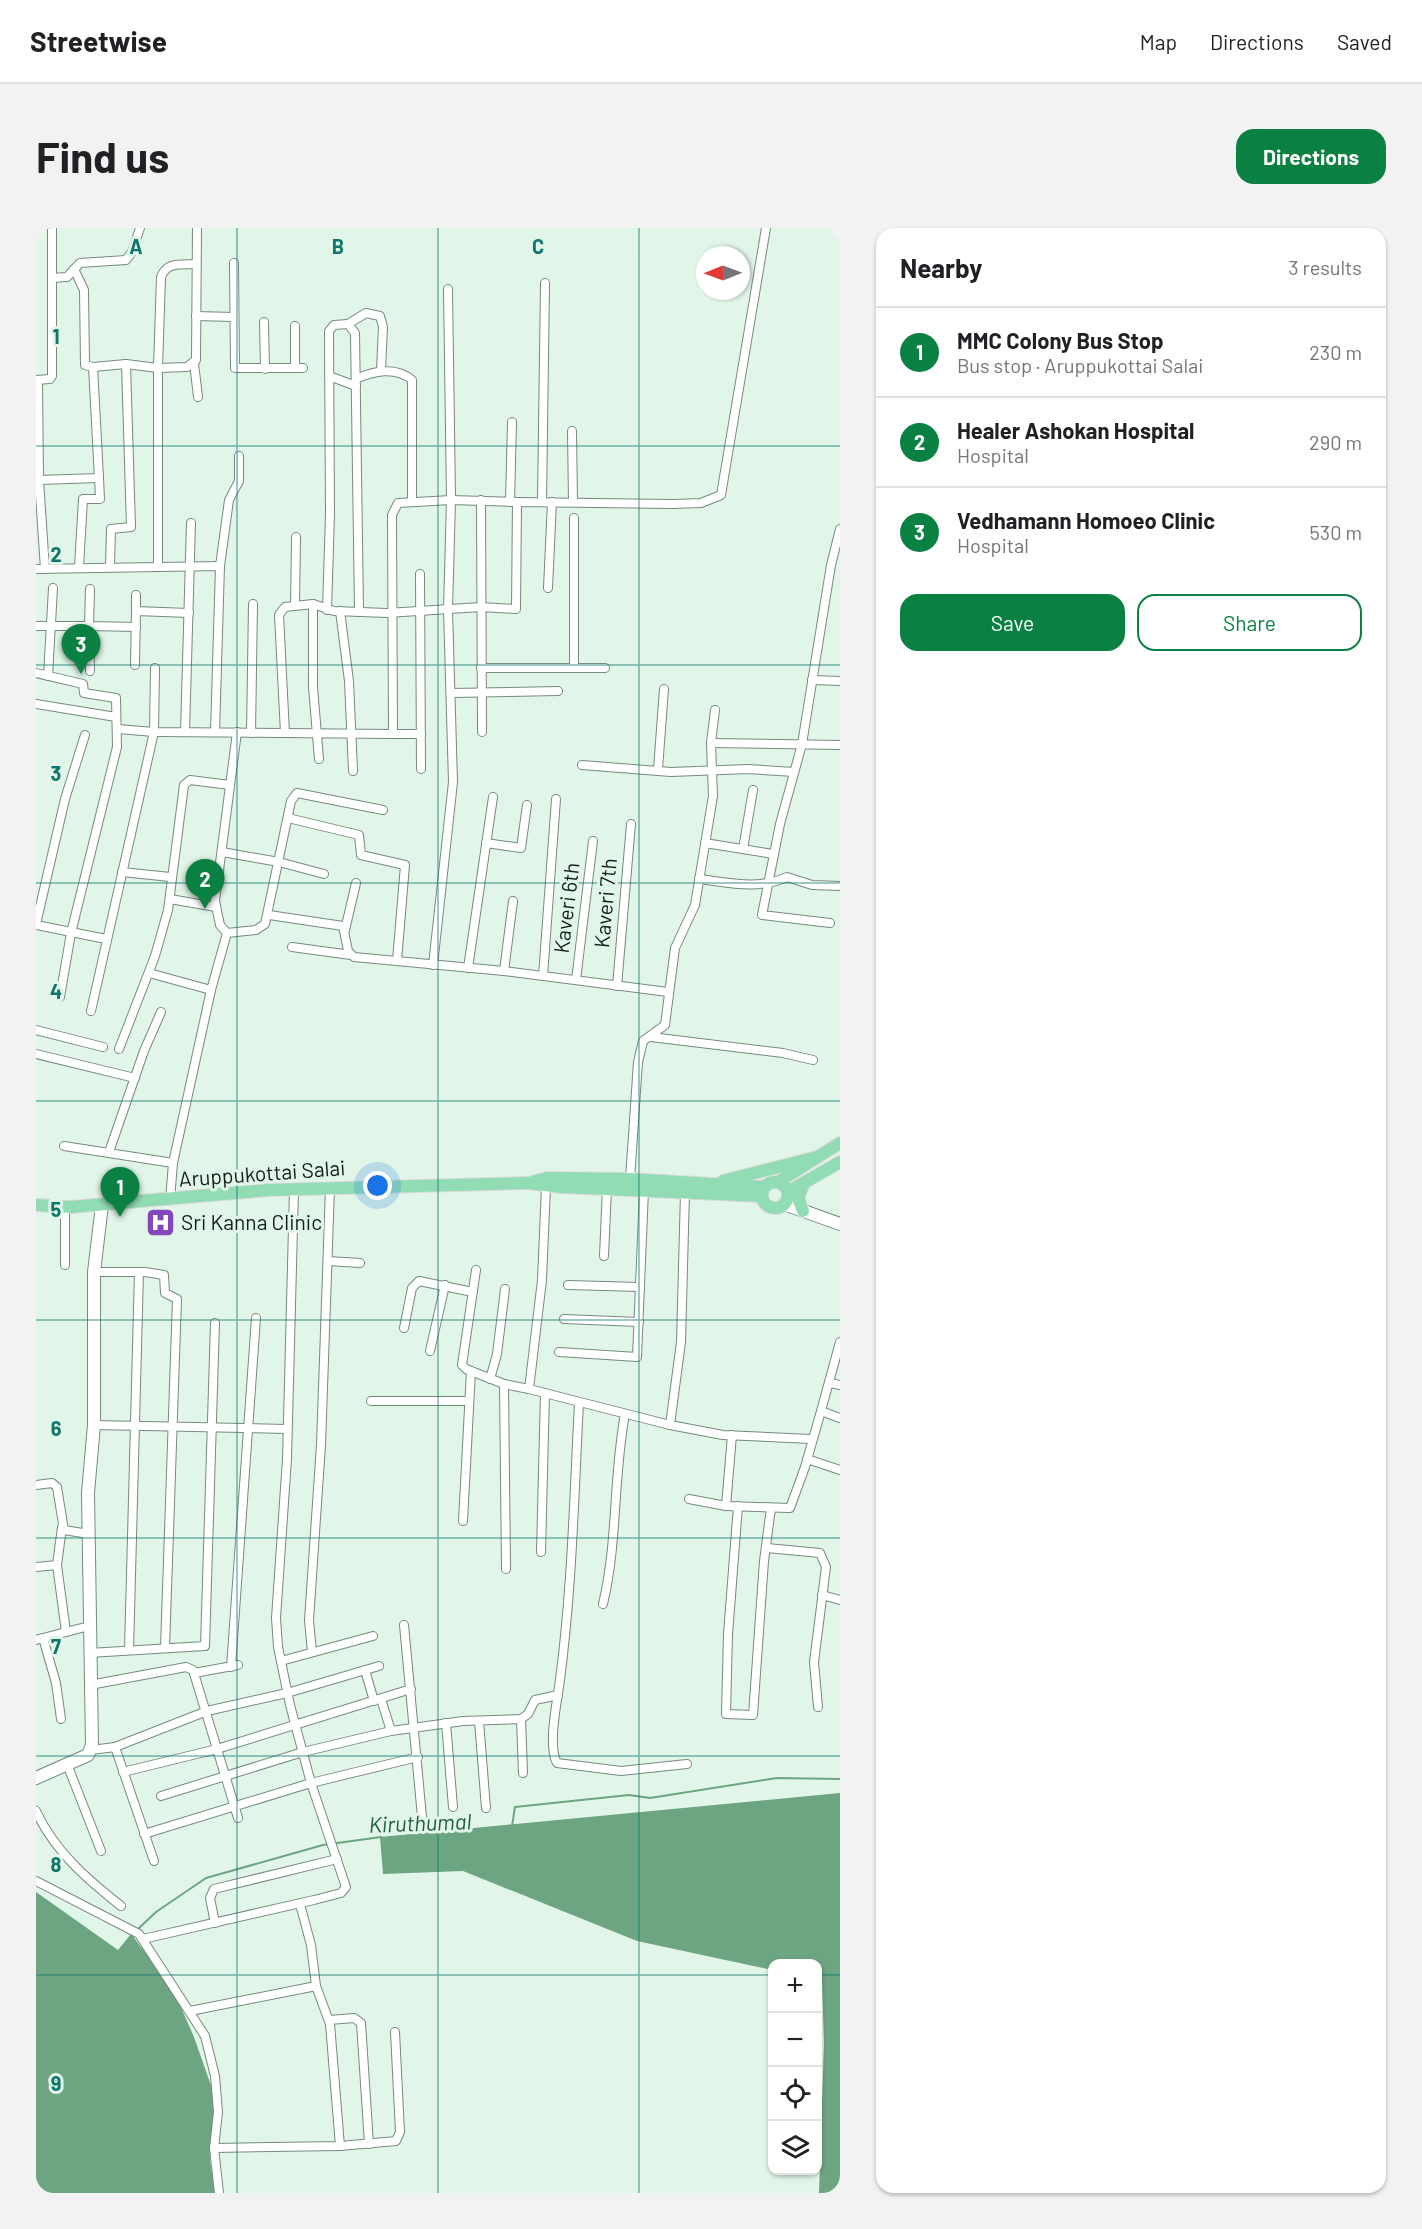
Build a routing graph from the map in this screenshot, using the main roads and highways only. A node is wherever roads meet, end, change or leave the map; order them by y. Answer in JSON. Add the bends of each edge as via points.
{"nodes":[{"id":1,"x":840,"y":1143,"type":"edge"},
{"id":2,"x":817,"y":1157,"type":"junction"},
{"id":3,"x":840,"y":1162,"type":"edge"},
{"id":4,"x":778,"y":1182,"type":"junction"},
{"id":5,"x":805,"y":1182,"type":"junction"},
{"id":6,"x":528,"y":1183,"type":"junction"},
{"id":7,"x":710,"y":1184,"type":"junction"},
{"id":8,"x":763,"y":1192,"type":"junction"},
{"id":9,"x":786,"y":1198,"type":"junction"},
{"id":10,"x":37,"y":1206,"type":"edge"},
{"id":11,"x":803,"y":1211,"type":"road end"}],
"edges":[{"from":1,"to":2,"type":"main road"},
{"from":2,"to":4,"type":"main road"},
{"from":2,"to":7,"type":"main road"},
{"from":3,"to":5,"type":"main road"},
{"from":4,"to":8,"type":"main road","via":[[770,1182]]},
{"from":4,"to":9,"type":"main road","via":[[784,1185]]},
{"from":5,"to":9,"type":"main road"},
{"from":5,"to":11,"type":"main road","via":[[798,1194]]},
{"from":6,"to":7,"type":"main road","name":"Aruppukottai Salai","via":[[547,1178]]},
{"from":6,"to":8,"type":"main road","name":"Aruppukottai Salai"},
{"from":6,"to":10,"type":"main road","name":"Aruppukottai Salai","via":[[294,1189],[102,1205]]},
{"from":7,"to":8,"type":"main road","name":"Aruppukottai Salai"},
{"from":8,"to":9,"type":"main road","via":[[765,1203],[773,1208]]}]}
